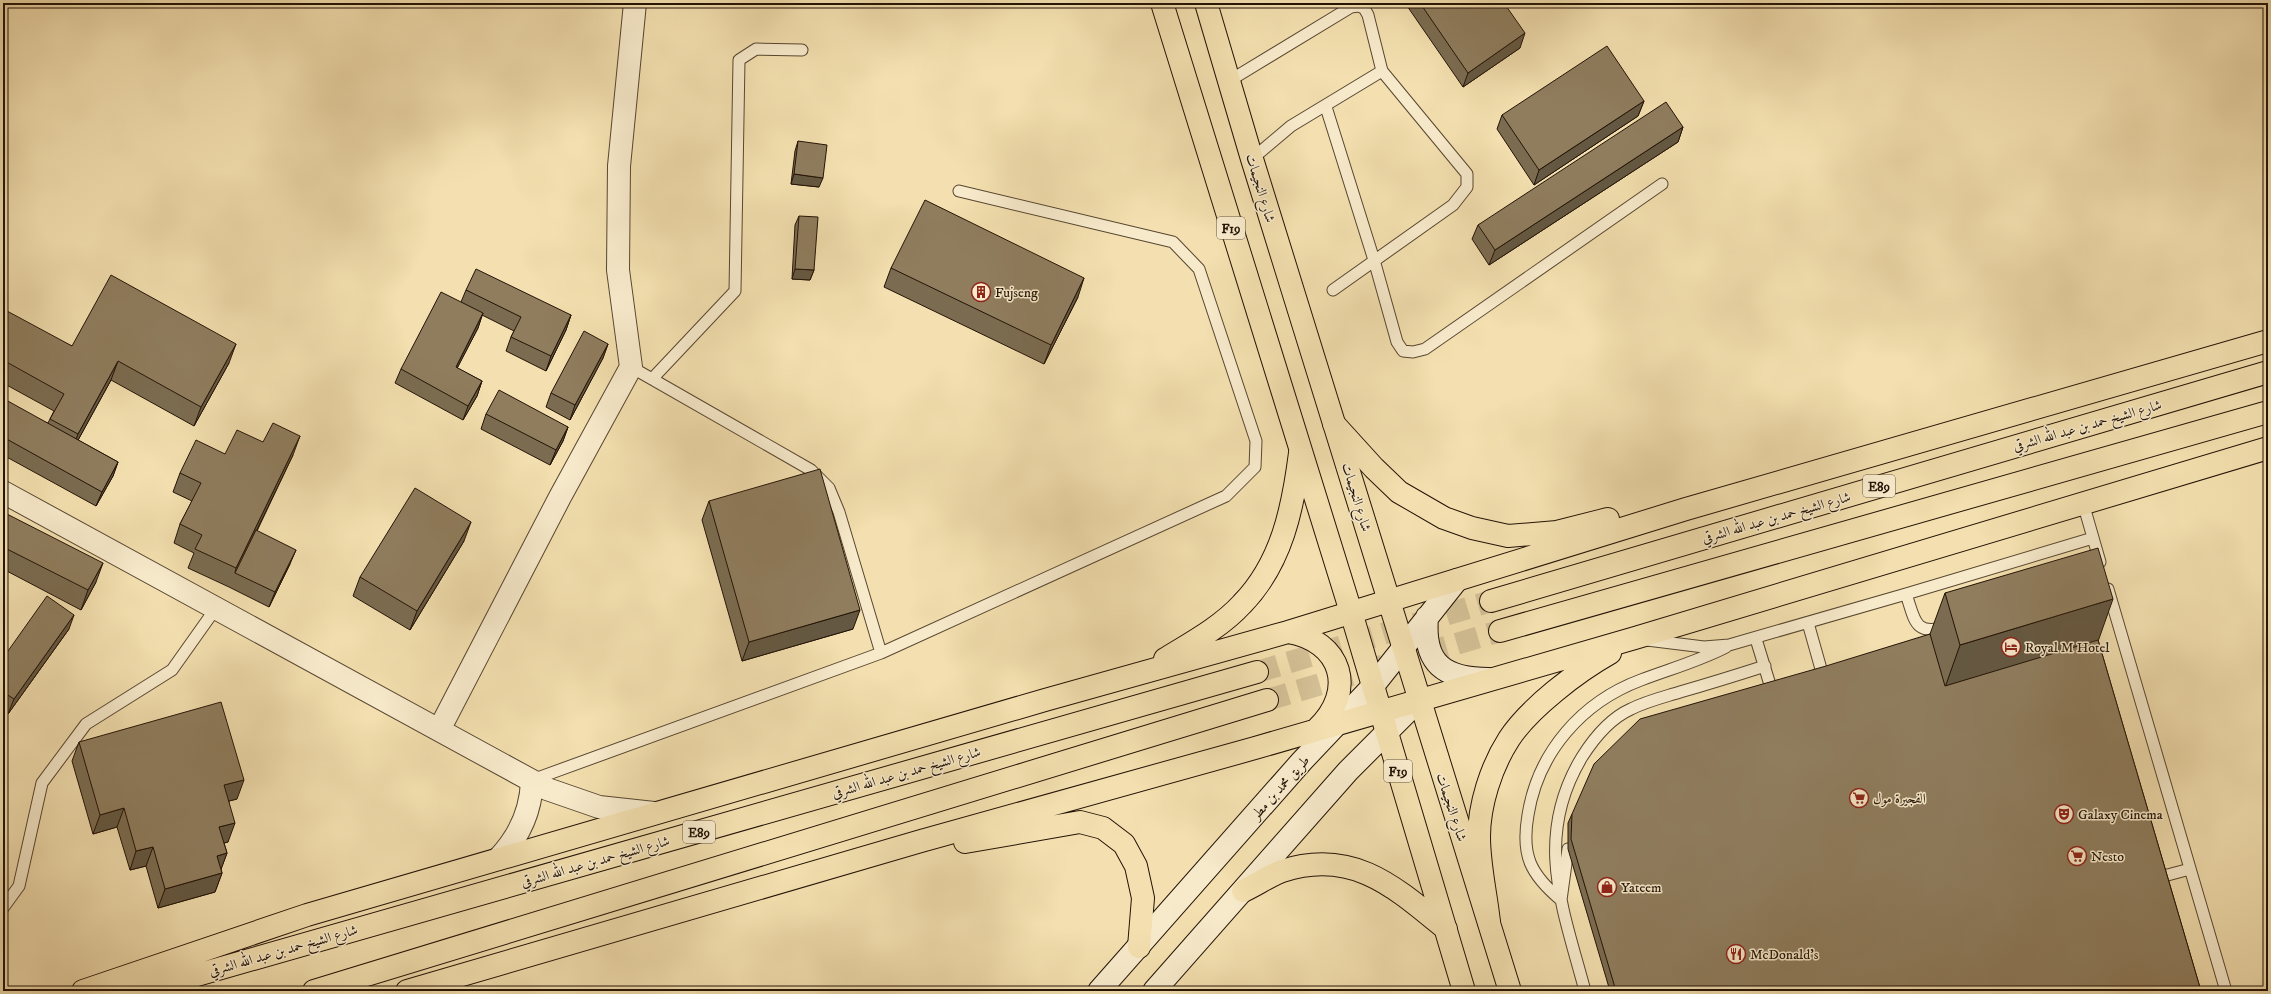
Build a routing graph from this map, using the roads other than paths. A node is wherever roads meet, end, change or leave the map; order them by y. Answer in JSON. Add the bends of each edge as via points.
{"nodes":[{"id":1,"x":635,"y":3,"type":"edge"},
{"id":2,"x":1162,"y":3,"type":"edge"},
{"id":3,"x":1206,"y":3,"type":"edge"},
{"id":4,"x":802,"y":50,"type":"dead end"},
{"id":5,"x":1382,"y":71,"type":"junction"},
{"id":6,"x":1229,"y":81,"type":"junction"},
{"id":7,"x":1326,"y":107,"type":"junction"},
{"id":8,"x":1252,"y":159,"type":"junction"},
{"id":9,"x":1662,"y":184,"type":"dead end"},
{"id":10,"x":959,"y":191,"type":"dead end"},
{"id":11,"x":1374,"y":260,"type":"junction"},
{"id":12,"x":1333,"y":290,"type":"dead end"},
{"id":13,"x":2268,"y":341,"type":"edge"},
{"id":14,"x":631,"y":367,"type":"junction"},
{"id":15,"x":2268,"y":372,"type":"edge"},
{"id":16,"x":652,"y":379,"type":"junction"},
{"id":17,"x":2268,"y":412,"type":"edge"},
{"id":18,"x":1334,"y":424,"type":"junction"},
{"id":19,"x":2268,"y":448,"type":"edge"},
{"id":20,"x":1300,"y":453,"type":"junction"},
{"id":21,"x":3,"y":492,"type":"edge"},
{"id":22,"x":2083,"y":504,"type":"junction"},
{"id":23,"x":1686,"y":509,"type":"junction"},
{"id":24,"x":2093,"y":538,"type":"junction"},
{"id":25,"x":1986,"y":570,"type":"junction"},
{"id":26,"x":1456,"y":580,"type":"junction"},
{"id":27,"x":1990,"y":583,"type":"edge"},
{"id":28,"x":1906,"y":594,"type":"junction"},
{"id":29,"x":1389,"y":600,"type":"junction"},
{"id":30,"x":1491,"y":601,"type":"tunnel mouth"},
{"id":31,"x":216,"y":608,"type":"junction"},
{"id":32,"x":1351,"y":612,"type":"junction"},
{"id":33,"x":1427,"y":617,"type":"junction"},
{"id":34,"x":1808,"y":623,"type":"junction"},
{"id":35,"x":1957,"y":623,"type":"edge"},
{"id":36,"x":1500,"y":631,"type":"tunnel mouth"},
{"id":37,"x":1288,"y":632,"type":"junction"},
{"id":38,"x":1635,"y":638,"type":"junction"},
{"id":39,"x":1756,"y":639,"type":"junction"},
{"id":40,"x":1729,"y":645,"type":"junction"},
{"id":41,"x":1404,"y":649,"type":"junction"},
{"id":42,"x":881,"y":653,"type":"junction"},
{"id":43,"x":1765,"y":666,"type":"junction"},
{"id":44,"x":1144,"y":672,"type":"junction"},
{"id":45,"x":1256,"y":672,"type":"tunnel mouth"},
{"id":46,"x":1823,"y":676,"type":"edge"},
{"id":47,"x":1491,"y":679,"type":"junction"},
{"id":48,"x":1373,"y":686,"type":"junction"},
{"id":49,"x":1772,"y":688,"type":"edge"},
{"id":50,"x":1267,"y":700,"type":"tunnel mouth"},
{"id":51,"x":1419,"y":700,"type":"junction"},
{"id":52,"x":1380,"y":710,"type":"junction"},
{"id":53,"x":1339,"y":722,"type":"junction"},
{"id":54,"x":1317,"y":729,"type":"junction"},
{"id":55,"x":439,"y":730,"type":"junction"},
{"id":56,"x":1387,"y":733,"type":"junction"},
{"id":57,"x":532,"y":781,"type":"junction"},
{"id":58,"x":656,"y":813,"type":"junction"},
{"id":59,"x":921,"y":841,"type":"junction"},
{"id":60,"x":1568,"y":849,"type":"dead end"},
{"id":61,"x":498,"y":859,"type":"junction"},
{"id":62,"x":2190,"y":869,"type":"junction"},
{"id":63,"x":2160,"y":877,"type":"edge"},
{"id":64,"x":1244,"y":892,"type":"junction"},
{"id":65,"x":1560,"y":900,"type":"junction"},
{"id":66,"x":3,"y":908,"type":"edge"},
{"id":67,"x":1489,"y":922,"type":"junction"},
{"id":68,"x":1446,"y":929,"type":"junction"},
{"id":69,"x":1139,"y":947,"type":"junction"},
{"id":70,"x":83,"y":991,"type":"edge"},
{"id":71,"x":140,"y":991,"type":"edge"},
{"id":72,"x":314,"y":991,"type":"edge"},
{"id":73,"x":407,"y":991,"type":"edge"},
{"id":74,"x":1099,"y":991,"type":"edge"},
{"id":75,"x":1154,"y":991,"type":"edge"},
{"id":76,"x":1464,"y":991,"type":"edge"},
{"id":77,"x":1510,"y":991,"type":"edge"},
{"id":78,"x":1585,"y":991,"type":"edge"},
{"id":79,"x":2226,"y":991,"type":"edge"}],
"edges":[{"from":1,"to":14,"type":"street","via":[[619,166],[618,270]]},
{"from":2,"to":20,"type":"main road","number":"F19"},
{"from":3,"to":6,"type":"main road","name":"شارع النجيمات"},
{"from":4,"to":16,"type":"lane","via":[[756,49],[739,60],[735,291]]},
{"from":5,"to":6,"type":"lane","via":[[1368,15],[1364,8],[1358,6],[1351,7]]},
{"from":5,"to":7,"type":"lane"},
{"from":5,"to":11,"type":"lane","via":[[1467,174],[1467,180],[1466,187],[1453,204]]},
{"from":6,"to":8,"type":"main road","name":"شارع النجيمات"},
{"from":7,"to":8,"type":"lane","via":[[1292,126]]},
{"from":7,"to":11,"type":"lane"},
{"from":8,"to":18,"type":"main road","name":"شارع النجيمات"},
{"from":9,"to":11,"type":"lane","via":[[1425,349],[1403,351],[1397,342]]},
{"from":10,"to":42,"type":"lane","via":[[1173,242],[1199,269],[1256,441],[1255,467],[1226,496]]},
{"from":11,"to":12,"type":"lane"},
{"from":13,"to":23,"type":"main road"},
{"from":14,"to":16,"type":"lane"},
{"from":14,"to":55,"type":"street"},
{"from":15,"to":30,"type":"main road","name":"شارع الشيخ حمد بن عبد الله الشرقي","number":"E89"},
{"from":16,"to":42,"type":"lane","via":[[811,470],[829,488],[839,512]]},
{"from":17,"to":36,"type":"main road","number":"E89"},
{"from":18,"to":23,"type":"main road","via":[[1399,492],[1444,518],[1472,528],[1508,536],[1557,532],[1636,511]]},
{"from":18,"to":29,"type":"main road","name":"شارع النجيمات"},
{"from":19,"to":22,"type":"main road"},
{"from":20,"to":32,"type":"main road","number":"F19"},
{"from":20,"to":44,"type":"main road","via":[[1295,498],[1272,564],[1260,583],[1241,606]]},
{"from":21,"to":31,"type":"street"},
{"from":22,"to":24,"type":"lane"},
{"from":22,"to":38,"type":"main road"},
{"from":23,"to":26,"type":"main road"},
{"from":24,"to":25,"type":"lane"},
{"from":24,"to":62,"type":"lane"},
{"from":25,"to":27,"type":"lane"},
{"from":25,"to":28,"type":"lane"},
{"from":26,"to":29,"type":"main road"},
{"from":26,"to":33,"type":"street","name":"طريق محمد بن مطر"},
{"from":28,"to":34,"type":"lane"},
{"from":28,"to":35,"type":"lane","via":[[1915,621],[1922,630],[1936,630]]},
{"from":29,"to":32,"type":"main road"},
{"from":29,"to":41,"type":"main road","name":"شارع النجيمات"},
{"from":31,"to":55,"type":"street"},
{"from":31,"to":66,"type":"lane","via":[[172,670],[86,724],[42,783],[19,886]]},
{"from":32,"to":37,"type":"main road"},
{"from":32,"to":48,"type":"main road","number":"F19"},
{"from":33,"to":41,"type":"street","name":"طريق محمد بن مطر"},
{"from":33,"to":47,"type":"street","via":[[1427,642],[1435,660],[1443,668],[1461,678]]},
{"from":34,"to":39,"type":"lane"},
{"from":34,"to":46,"type":"lane"},
{"from":37,"to":44,"type":"main road"},
{"from":37,"to":54,"type":"main road","via":[[1304,634],[1319,642],[1330,654],[1338,670],[1340,686],[1337,703],[1330,717]]},
{"from":38,"to":40,"type":"lane","via":[[1704,647]]},
{"from":38,"to":47,"type":"main road"},
{"from":38,"to":67,"type":"main road","via":[[1591,664],[1551,696],[1509,739],[1490,780],[1481,813],[1479,838]]},
{"from":39,"to":40,"type":"lane"},
{"from":39,"to":43,"type":"lane"},
{"from":40,"to":65,"type":"lane","via":[[1709,656],[1615,691],[1575,720],[1556,744],[1536,785],[1525,830],[1526,849],[1531,866],[1542,884]]},
{"from":41,"to":48,"type":"street","name":"طريق محمد بن مطر"},
{"from":41,"to":51,"type":"main road","name":"شارع النجيمات"},
{"from":42,"to":57,"type":"lane"},
{"from":43,"to":49,"type":"lane"},
{"from":43,"to":65,"type":"lane","via":[[1631,709],[1603,730],[1573,773],[1559,811],[1554,844]]},
{"from":44,"to":58,"type":"main road"},
{"from":45,"to":71,"type":"main road","name":"شارع الشيخ حمد بن عبد الله الشرقي","number":"E89"},
{"from":47,"to":51,"type":"main road"},
{"from":48,"to":52,"type":"main road","number":"F19"},
{"from":48,"to":53,"type":"street","name":"طريق محمد بن مطر"},
{"from":50,"to":72,"type":"main road"},
{"from":51,"to":52,"type":"main road"},
{"from":51,"to":56,"type":"street"},
{"from":51,"to":67,"type":"main road","name":"شارع النجيمات"},
{"from":52,"to":53,"type":"main road"},
{"from":52,"to":56,"type":"main road","number":"F19"},
{"from":53,"to":54,"type":"main road"},
{"from":53,"to":69,"type":"street","name":"طريق محمد بن مطر"},
{"from":54,"to":59,"type":"main road"},
{"from":55,"to":57,"type":"street"},
{"from":56,"to":64,"type":"street","via":[[1348,771]]},
{"from":56,"to":68,"type":"main road","number":"F19"},
{"from":57,"to":58,"type":"street","via":[[564,796],[599,807]]},
{"from":57,"to":61,"type":"street","via":[[522,827]]},
{"from":58,"to":61,"type":"main road"},
{"from":59,"to":69,"type":"main road","via":[[961,842],[1080,822],[1103,828],[1124,844],[1136,866],[1143,898]]},
{"from":59,"to":73,"type":"main road"},
{"from":60,"to":65,"type":"lane"},
{"from":61,"to":70,"type":"main road","via":[[307,915]]},
{"from":62,"to":63,"type":"lane"},
{"from":62,"to":79,"type":"lane"},
{"from":64,"to":68,"type":"main road","via":[[1280,872],[1304,866],[1329,865],[1353,869],[1386,882]]},
{"from":64,"to":75,"type":"street"},
{"from":65,"to":78,"type":"lane"},
{"from":67,"to":77,"type":"main road","name":"شارع النجيمات"},
{"from":68,"to":76,"type":"main road","number":"F19"},
{"from":69,"to":74,"type":"street","name":"طريق محمد بن مطر"}]}
